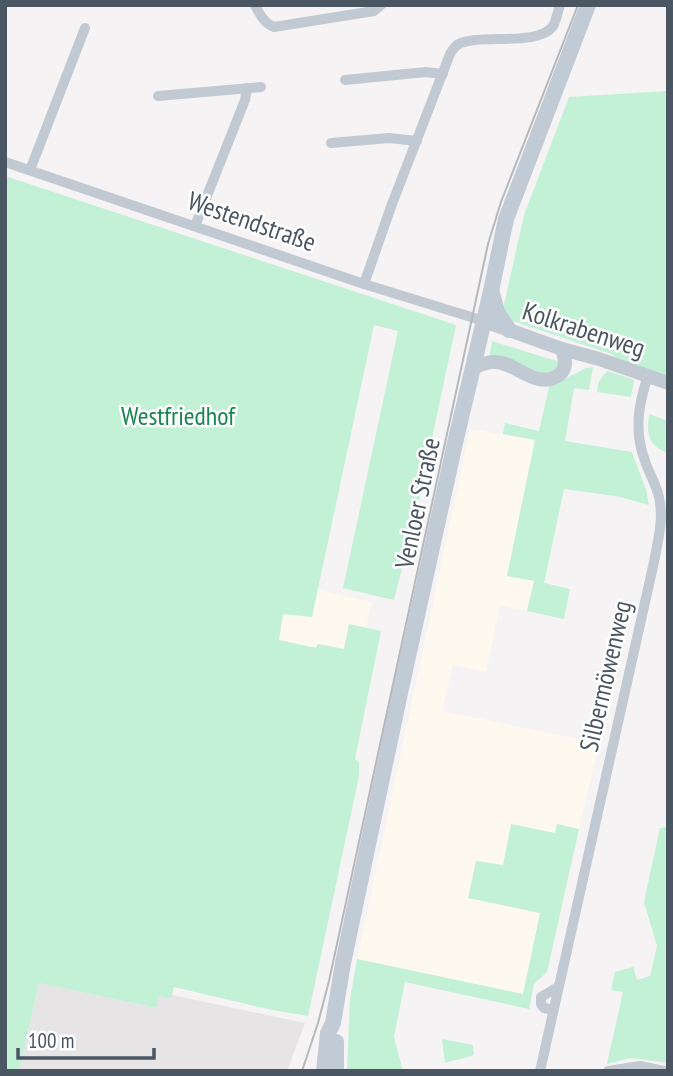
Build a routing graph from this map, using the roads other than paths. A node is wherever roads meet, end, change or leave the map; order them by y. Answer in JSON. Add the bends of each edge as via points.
{"nodes":[{"id":1,"x":255,"y":5,"type":"edge"},
{"id":2,"x":381,"y":5,"type":"edge"},
{"id":3,"x":560,"y":5,"type":"edge"},
{"id":4,"x":588,"y":5,"type":"edge"},
{"id":5,"x":85,"y":28,"type":"dead end"},
{"id":6,"x":443,"y":74,"type":"junction"},
{"id":7,"x":345,"y":80,"type":"dead end"},
{"id":8,"x":261,"y":87,"type":"dead end"},
{"id":9,"x":247,"y":88,"type":"junction"},
{"id":10,"x":158,"y":96,"type":"dead end"},
{"id":11,"x":417,"y":141,"type":"junction"},
{"id":12,"x":331,"y":144,"type":"dead end"},
{"id":13,"x":5,"y":162,"type":"edge"},
{"id":14,"x":30,"y":170,"type":"junction"},
{"id":15,"x":195,"y":226,"type":"junction"},
{"id":16,"x":364,"y":284,"type":"junction"},
{"id":17,"x":491,"y":291,"type":"junction"},
{"id":18,"x":484,"y":321,"type":"junction"},
{"id":19,"x":509,"y":330,"type":"junction"},
{"id":20,"x":562,"y":349,"type":"junction"},
{"id":21,"x":596,"y":359,"type":"junction"},
{"id":22,"x":473,"y":368,"type":"junction"},
{"id":23,"x":561,"y":373,"type":"junction"},
{"id":24,"x":648,"y":376,"type":"junction"},
{"id":25,"x":668,"y":383,"type":"edge"},
{"id":26,"x":333,"y":1023,"type":"junction"},
{"id":27,"x":324,"y":1071,"type":"edge"},
{"id":28,"x":336,"y":1071,"type":"edge"},
{"id":29,"x":540,"y":1071,"type":"edge"},
{"id":30,"x":608,"y":1071,"type":"edge"},
{"id":31,"x":664,"y":1071,"type":"edge"}],
"edges":[{"from":1,"to":2,"type":"street","via":[[262,19],[274,27],[374,11]]},
{"from":3,"to":6,"type":"street","via":[[553,26],[544,33],[460,43]]},
{"from":4,"to":17,"type":"main road","name":"Venloer Straße","via":[[506,219]]},
{"from":5,"to":14,"type":"street"},
{"from":6,"to":7,"type":"street"},
{"from":6,"to":11,"type":"street"},
{"from":8,"to":9,"type":"street"},
{"from":9,"to":10,"type":"street"},
{"from":9,"to":15,"type":"street"},
{"from":11,"to":12,"type":"street","via":[[389,138]]},
{"from":11,"to":16,"type":"street"},
{"from":13,"to":14,"type":"street","name":"Westendstraße"},
{"from":14,"to":15,"type":"street","name":"Westendstraße"},
{"from":15,"to":16,"type":"street","name":"Westendstraße"},
{"from":16,"to":18,"type":"street","name":"Westendstraße"},
{"from":17,"to":18,"type":"main road","name":"Venloer Straße"},
{"from":17,"to":19,"type":"main road"},
{"from":18,"to":19,"type":"street","name":"Kolkrabenweg"},
{"from":18,"to":22,"type":"main road","name":"Venloer Straße"},
{"from":19,"to":20,"type":"street","name":"Kolkrabenweg"},
{"from":20,"to":21,"type":"street","name":"Kolkrabenweg"},
{"from":20,"to":23,"type":"street","via":[[565,366]]},
{"from":21,"to":23,"type":"street"},
{"from":21,"to":24,"type":"street","name":"Kolkrabenweg"},
{"from":22,"to":23,"type":"street","via":[[501,363],[537,379]]},
{"from":22,"to":26,"type":"main road","name":"Venloer Straße"},
{"from":24,"to":25,"type":"street","name":"Kolkrabenweg"},
{"from":24,"to":29,"type":"street","name":"Silbermöwenweg","via":[[638,437],[659,496],[660,529]]},
{"from":26,"to":27,"type":"main road","name":"Venloer Straße"},
{"from":26,"to":28,"type":"main road","name":"Venloer Straße"},
{"from":30,"to":31,"type":"street","via":[[640,1066]]}]}
